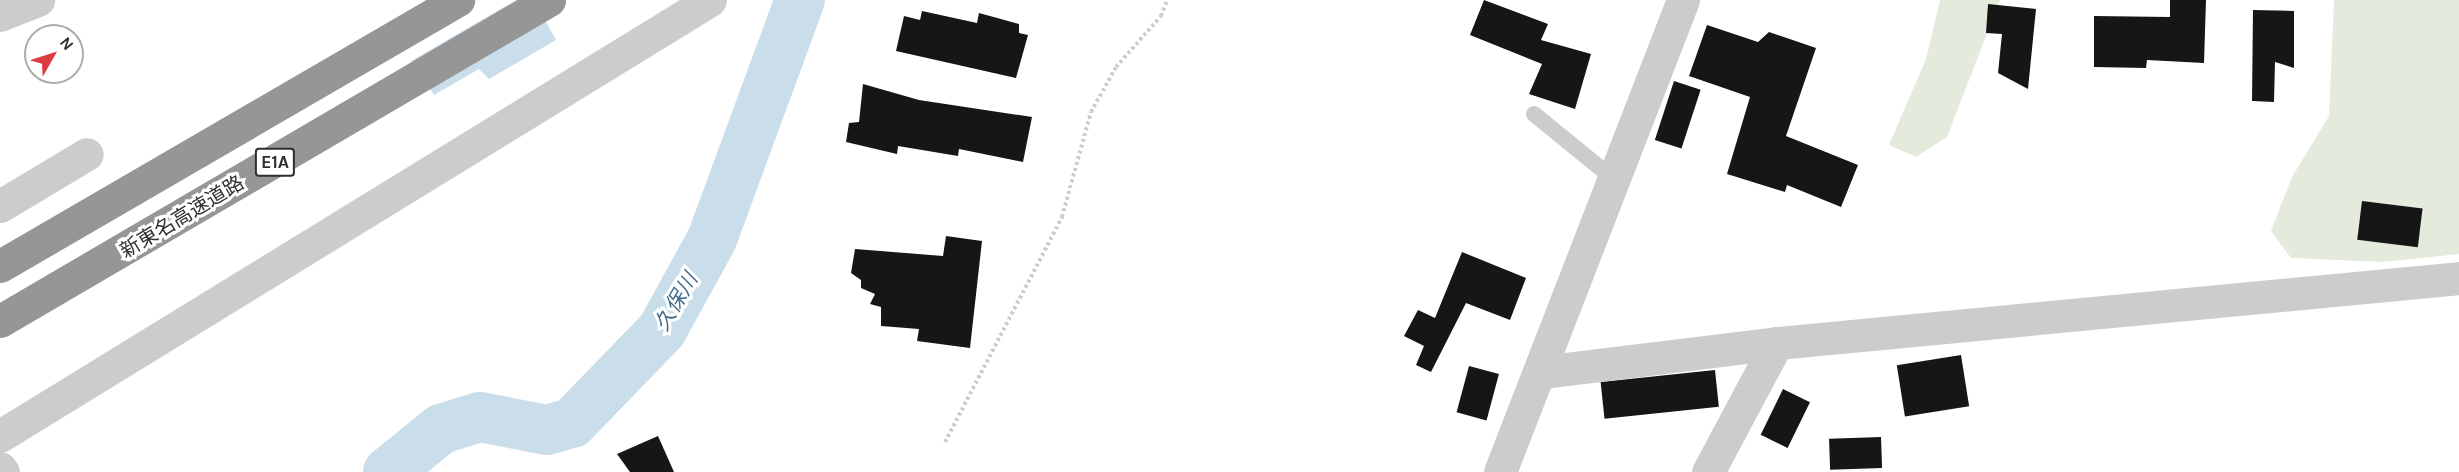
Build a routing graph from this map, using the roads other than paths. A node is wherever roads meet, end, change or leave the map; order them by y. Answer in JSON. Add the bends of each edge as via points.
{"nodes":[{"id":1,"x":38,"y":0,"type":"edge"},
{"id":2,"x":458,"y":0,"type":"edge"},
{"id":3,"x":549,"y":0,"type":"edge"},
{"id":4,"x":710,"y":0,"type":"edge"},
{"id":5,"x":1683,"y":0,"type":"edge"},
{"id":6,"x":669,"y":11,"type":"edge"},
{"id":7,"x":0,"y":15,"type":"edge"},
{"id":8,"x":1534,"y":114,"type":"dead end"},
{"id":9,"x":87,"y":154,"type":"dead end"},
{"id":10,"x":1615,"y":180,"type":"junction"},
{"id":11,"x":0,"y":206,"type":"edge"},
{"id":12,"x":0,"y":266,"type":"edge"},
{"id":13,"x":2459,"y":278,"type":"edge"},
{"id":14,"x":0,"y":321,"type":"edge"},
{"id":15,"x":1777,"y":343,"type":"junction"},
{"id":16,"x":1542,"y":372,"type":"junction"},
{"id":17,"x":0,"y":436,"type":"edge"},
{"id":18,"x":0,"y":468,"type":"edge"},
{"id":19,"x":3,"y":472,"type":"edge"},
{"id":20,"x":1500,"y":472,"type":"edge"},
{"id":21,"x":1708,"y":472,"type":"edge"}],
"edges":[{"from":1,"to":7,"type":"street"},
{"from":2,"to":12,"type":"highway","number":"E1A"},
{"from":3,"to":14,"type":"highway","name":"新東名高速道路","number":"E1A"},
{"from":4,"to":6,"type":"street"},
{"from":5,"to":10,"type":"street"},
{"from":6,"to":17,"type":"street"},
{"from":8,"to":10,"type":"lane"},
{"from":9,"to":11,"type":"street"},
{"from":10,"to":16,"type":"street"},
{"from":13,"to":15,"type":"street"},
{"from":15,"to":16,"type":"street"},
{"from":15,"to":21,"type":"street"},
{"from":16,"to":20,"type":"street"},
{"from":18,"to":19,"type":"street"}]}
